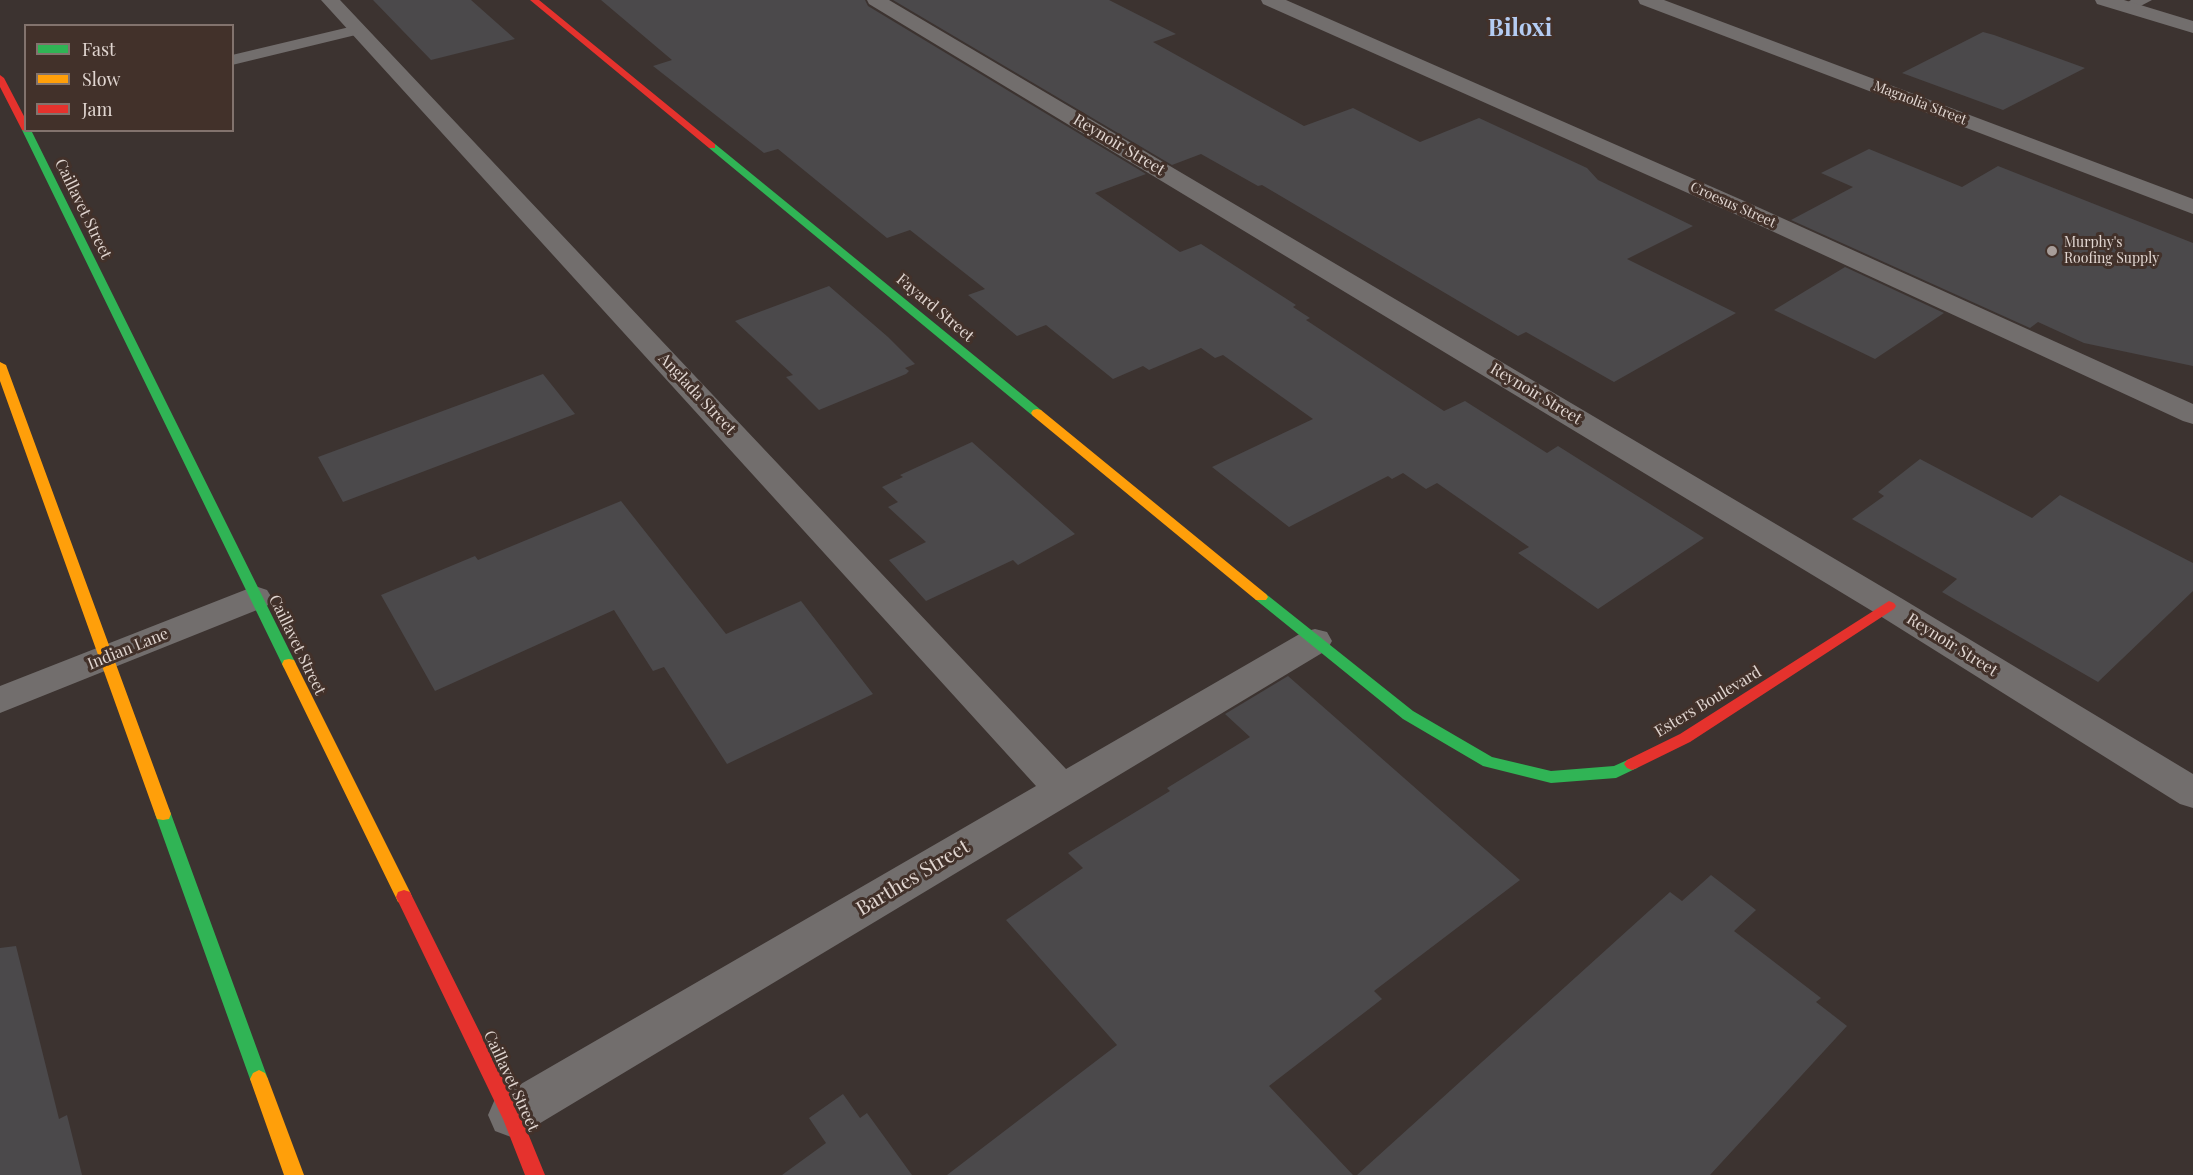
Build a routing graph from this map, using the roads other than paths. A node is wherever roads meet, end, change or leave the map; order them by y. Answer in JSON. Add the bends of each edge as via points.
{"nodes":[{"id":1,"x":330,"y":0,"type":"edge"},
{"id":2,"x":534,"y":0,"type":"edge"},
{"id":3,"x":876,"y":0,"type":"edge"},
{"id":4,"x":1270,"y":0,"type":"edge"},
{"id":5,"x":1647,"y":0,"type":"edge"},
{"id":6,"x":2104,"y":0,"type":"edge"},
{"id":7,"x":2136,"y":4,"type":"edge"},
{"id":8,"x":2193,"y":27,"type":"edge"},
{"id":9,"x":358,"y":30,"type":"junction"},
{"id":10,"x":234,"y":60,"type":"edge"},
{"id":11,"x":0,"y":78,"type":"edge"},
{"id":12,"x":22,"y":112,"type":"edge"},
{"id":13,"x":27,"y":132,"type":"edge"},
{"id":14,"x":2193,"y":207,"type":"edge"},
{"id":15,"x":0,"y":365,"type":"edge"},
{"id":16,"x":2193,"y":415,"type":"edge"},
{"id":17,"x":255,"y":598,"type":"junction"},
{"id":18,"x":1889,"y":606,"type":"junction"},
{"id":19,"x":1315,"y":641,"type":"junction"},
{"id":20,"x":108,"y":658,"type":"junction"},
{"id":21,"x":0,"y":700,"type":"edge"},
{"id":22,"x":1062,"y":789,"type":"junction"},
{"id":23,"x":2193,"y":793,"type":"edge"},
{"id":24,"x":511,"y":1115,"type":"junction"},
{"id":25,"x":294,"y":1175,"type":"edge"},
{"id":26,"x":535,"y":1175,"type":"edge"}],
"edges":[{"from":1,"to":9,"type":"street","name":"Anglada Street"},
{"from":2,"to":19,"type":"main road","name":"Fayard Street"},
{"from":3,"to":18,"type":"street","name":"Reynoir Street"},
{"from":4,"to":16,"type":"street","name":"Croesus Street","via":[[1743,209]]},
{"from":5,"to":14,"type":"street","name":"Magnolia Street"},
{"from":6,"to":7,"type":"street"},
{"from":7,"to":8,"type":"street"},
{"from":9,"to":10,"type":"lane"},
{"from":9,"to":22,"type":"street","name":"Anglada Street"},
{"from":11,"to":12,"type":"main road","name":"Caillavet Street"},
{"from":13,"to":17,"type":"main road","name":"Caillavet Street"},
{"from":15,"to":20,"type":"main road"},
{"from":17,"to":20,"type":"street","name":"Indian Lane"},
{"from":17,"to":24,"type":"main road","name":"Caillavet Street"},
{"from":18,"to":19,"type":"main road","name":"Esters Boulevard","via":[[1685,738],[1616,772],[1551,777],[1488,762],[1408,715]]},
{"from":18,"to":23,"type":"street","name":"Reynoir Street"},
{"from":19,"to":22,"type":"street","name":"Barthes Street"},
{"from":20,"to":21,"type":"street","name":"Indian Lane"},
{"from":20,"to":25,"type":"main road"},
{"from":22,"to":24,"type":"street","name":"Barthes Street"},
{"from":24,"to":26,"type":"main road","name":"Caillavet Street"}]}
